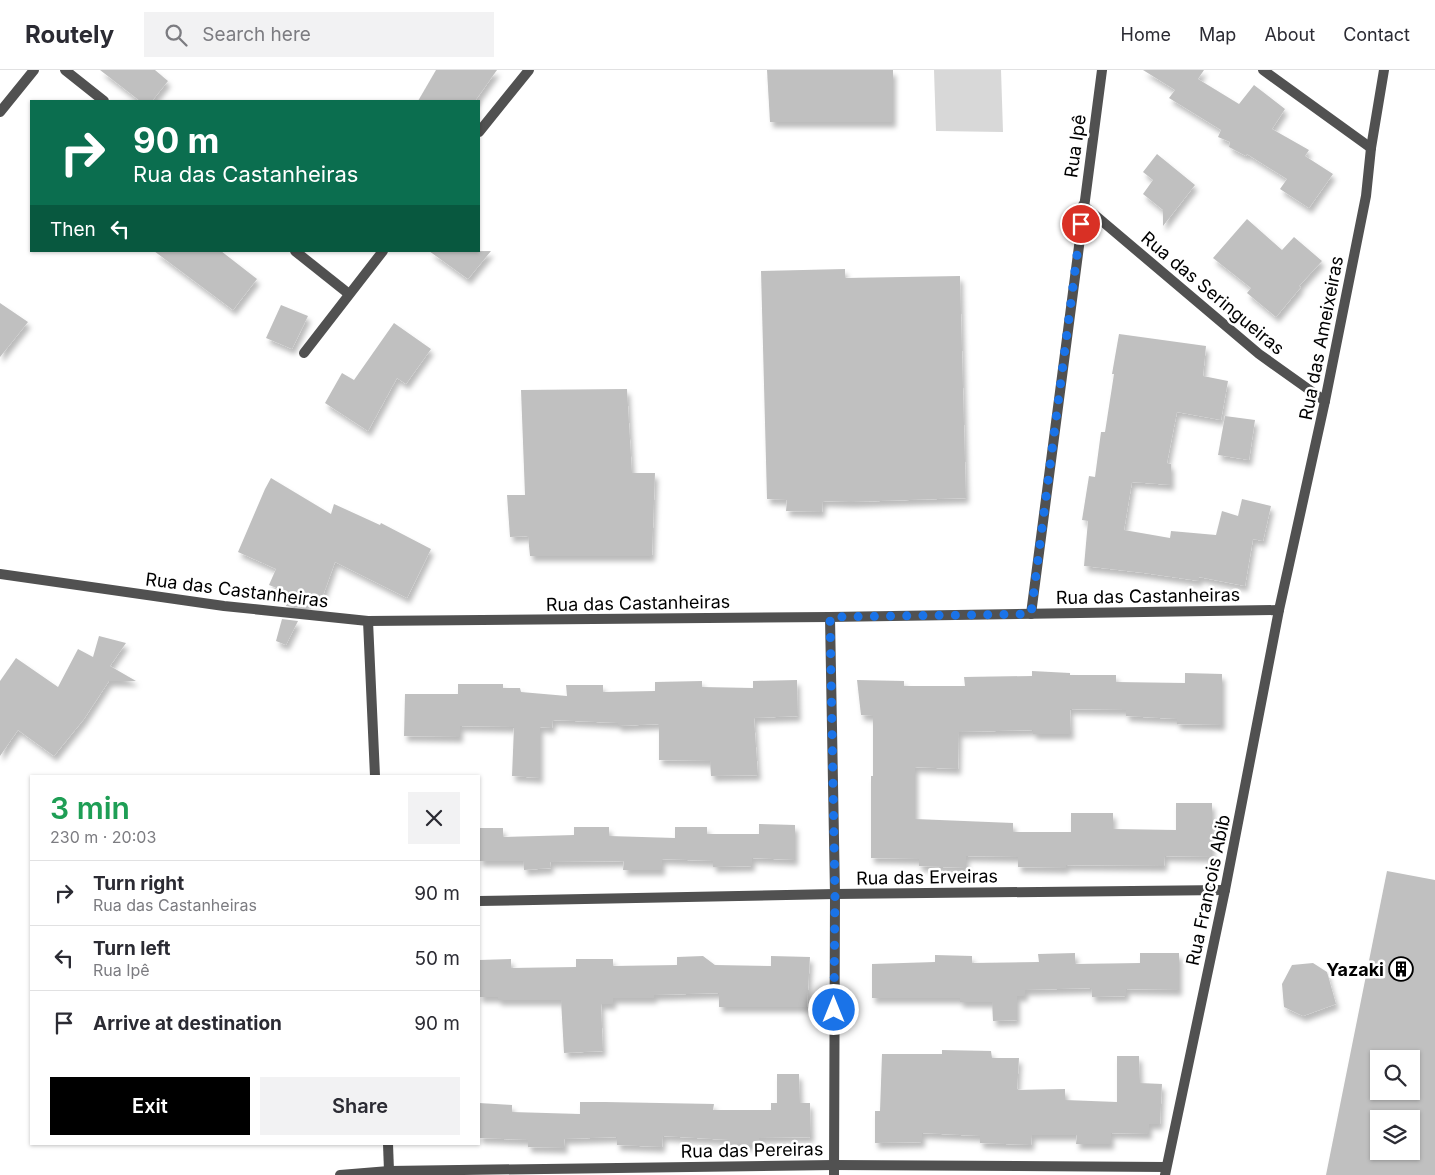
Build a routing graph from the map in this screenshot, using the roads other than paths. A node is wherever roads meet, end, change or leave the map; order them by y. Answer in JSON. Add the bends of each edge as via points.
{"nodes":[{"id":1,"x":34,"y":70,"type":"edge"},
{"id":2,"x":65,"y":70,"type":"edge"},
{"id":3,"x":529,"y":70,"type":"edge"},
{"id":4,"x":1102,"y":70,"type":"edge"},
{"id":5,"x":1263,"y":70,"type":"edge"},
{"id":6,"x":1384,"y":70,"type":"edge"},
{"id":7,"x":103,"y":100,"type":"edge"},
{"id":8,"x":0,"y":112,"type":"edge"},
{"id":9,"x":480,"y":131,"type":"edge"},
{"id":10,"x":1371,"y":148,"type":"junction"},
{"id":11,"x":1084,"y":205,"type":"junction"},
{"id":12,"x":296,"y":252,"type":"edge"},
{"id":13,"x":382,"y":252,"type":"edge"},
{"id":14,"x":349,"y":294,"type":"junction"},
{"id":15,"x":304,"y":353,"type":"dead end"},
{"id":16,"x":1325,"y":402,"type":"junction"},
{"id":17,"x":0,"y":575,"type":"edge"},
{"id":18,"x":1279,"y":610,"type":"junction"},
{"id":19,"x":1031,"y":614,"type":"junction"},
{"id":20,"x":830,"y":617,"type":"junction"},
{"id":21,"x":368,"y":622,"type":"junction"},
{"id":22,"x":375,"y":775,"type":"edge"},
{"id":23,"x":1225,"y":890,"type":"junction"},
{"id":24,"x":835,"y":894,"type":"junction"},
{"id":25,"x":480,"y":901,"type":"edge"},
{"id":26,"x":388,"y":1145,"type":"edge"},
{"id":27,"x":834,"y":1170,"type":"edge"},
{"id":28,"x":389,"y":1171,"type":"junction"},
{"id":29,"x":1165,"y":1171,"type":"edge"},
{"id":30,"x":340,"y":1175,"type":"edge"}],
"edges":[{"from":1,"to":8,"type":"street"},
{"from":2,"to":7,"type":"street"},
{"from":3,"to":9,"type":"street"},
{"from":4,"to":11,"type":"street","name":"Rua Ipê"},
{"from":5,"to":10,"type":"street"},
{"from":6,"to":10,"type":"street","name":"Rua das Ameixeiras"},
{"from":10,"to":16,"type":"street","name":"Rua das Ameixeiras","via":[[1366,196]]},
{"from":11,"to":16,"type":"street","name":"Rua das Seringueiras","via":[[1259,354]]},
{"from":11,"to":19,"type":"street","name":"Rua Ipê"},
{"from":12,"to":14,"type":"street"},
{"from":13,"to":14,"type":"street"},
{"from":14,"to":15,"type":"street"},
{"from":16,"to":18,"type":"street","name":"Rua das Ameixeiras"},
{"from":17,"to":21,"type":"street","name":"Rua das Castanheiras"},
{"from":18,"to":19,"type":"street","name":"Rua das Castanheiras"},
{"from":18,"to":23,"type":"street","name":"Rua Francois Abib"},
{"from":19,"to":20,"type":"street","name":"Rua das Castanheiras"},
{"from":20,"to":21,"type":"street","name":"Rua das Castanheiras"},
{"from":20,"to":24,"type":"street"},
{"from":21,"to":22,"type":"street"},
{"from":23,"to":24,"type":"street","name":"Rua das Erveiras"},
{"from":23,"to":29,"type":"street","name":"Rua Francois Abib"},
{"from":24,"to":25,"type":"street","name":"Rua das Erveiras"},
{"from":24,"to":27,"type":"street"},
{"from":26,"to":28,"type":"street"},
{"from":27,"to":28,"type":"street","name":"Rua das Pereiras"},
{"from":27,"to":29,"type":"street","name":"Rua das Pereiras"},
{"from":28,"to":30,"type":"street","name":"Rua das Pereiras"}]}
